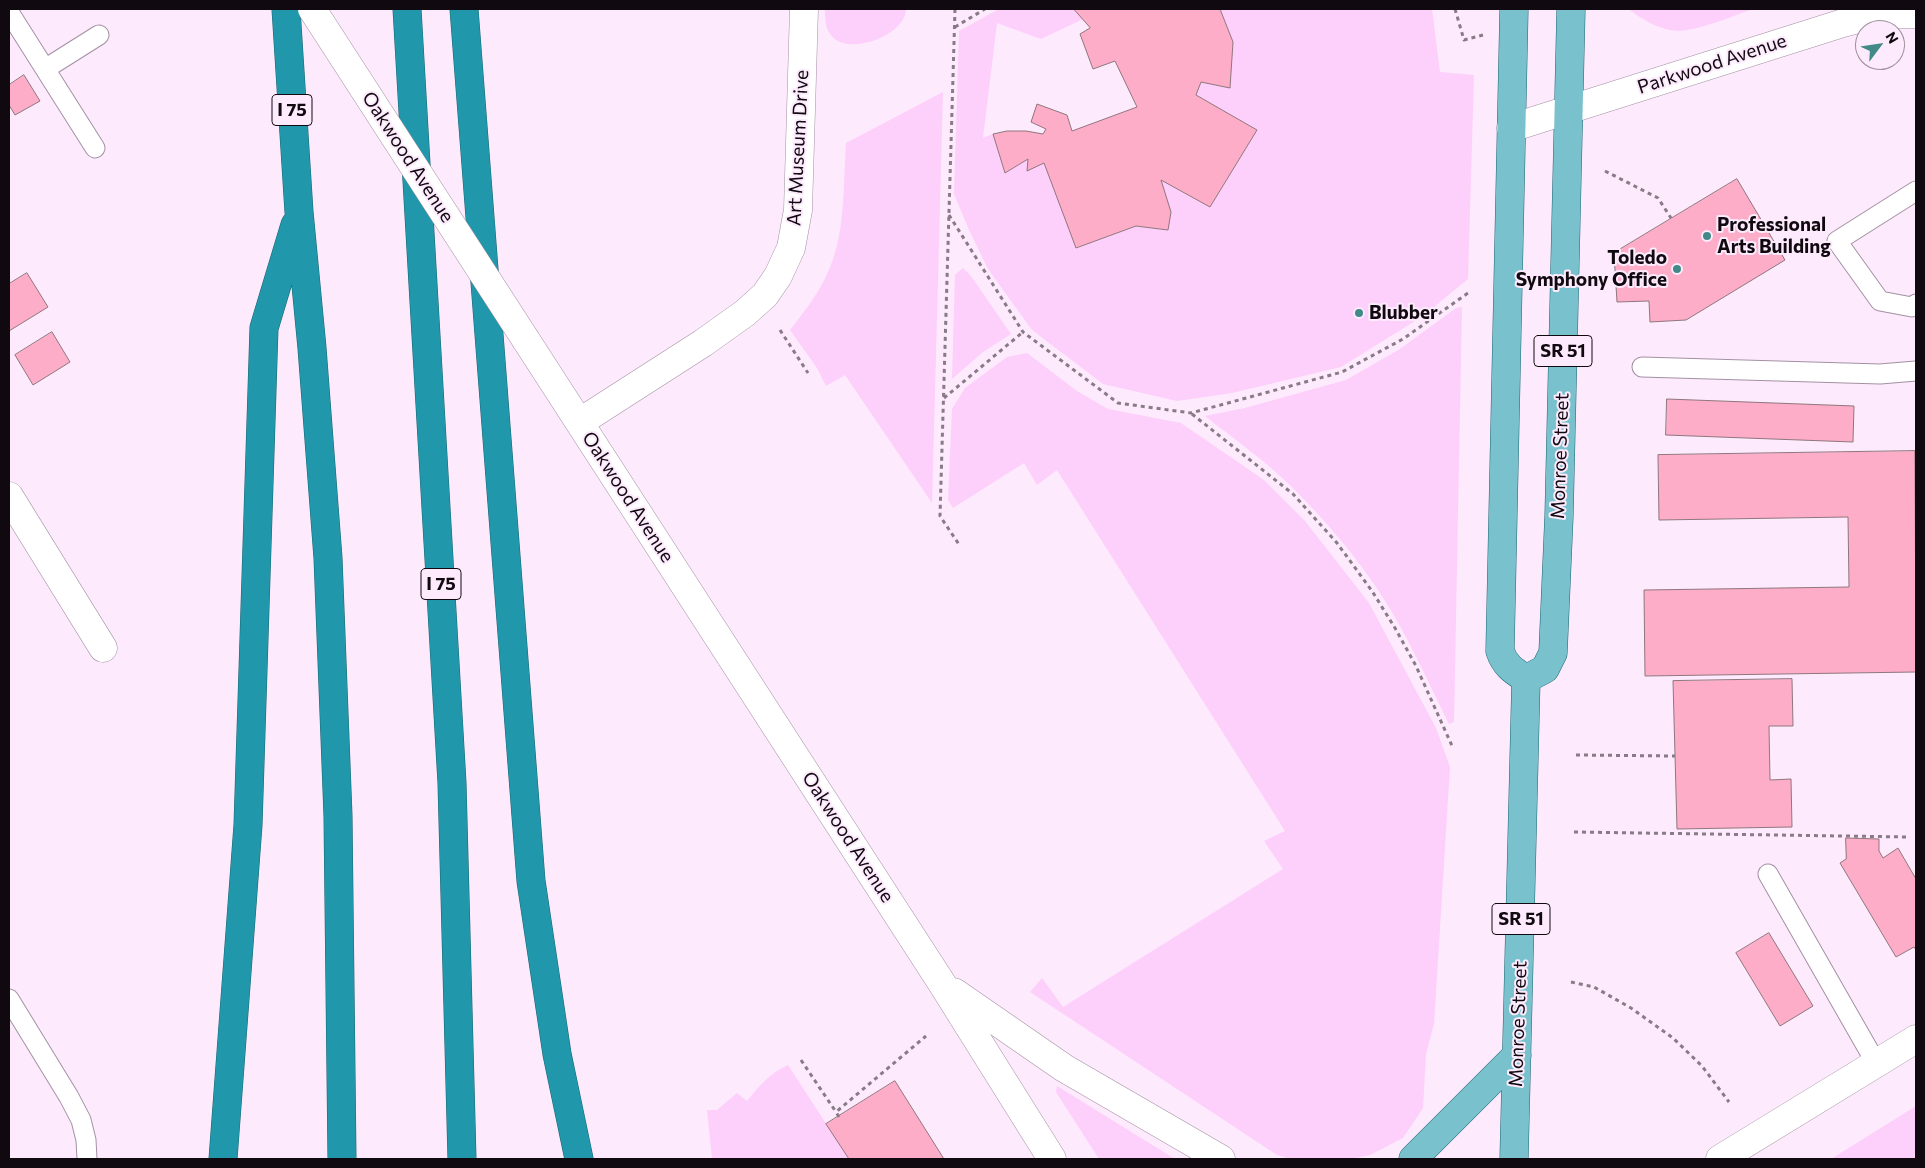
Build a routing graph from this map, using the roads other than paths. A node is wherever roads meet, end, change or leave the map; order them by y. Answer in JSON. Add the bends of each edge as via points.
{"nodes":[{"id":1,"x":286,"y":9,"type":"edge"},
{"id":2,"x":312,"y":9,"type":"edge"},
{"id":3,"x":407,"y":9,"type":"edge"},
{"id":4,"x":464,"y":9,"type":"edge"},
{"id":5,"x":804,"y":9,"type":"edge"},
{"id":6,"x":1514,"y":9,"type":"edge"},
{"id":7,"x":1571,"y":9,"type":"edge"},
{"id":8,"x":9,"y":12,"type":"edge"},
{"id":9,"x":1915,"y":16,"type":"edge"},
{"id":10,"x":100,"y":35,"type":"dead end"},
{"id":11,"x":45,"y":69,"type":"junction"},
{"id":12,"x":1568,"y":111,"type":"junction"},
{"id":13,"x":1511,"y":128,"type":"junction"},
{"id":14,"x":95,"y":148,"type":"dead end"},
{"id":15,"x":1916,"y":191,"type":"edge"},
{"id":16,"x":299,"y":212,"type":"junction"},
{"id":17,"x":1916,"y":304,"type":"edge"},
{"id":18,"x":1642,"y":367,"type":"dead end"},
{"id":19,"x":1916,"y":372,"type":"edge"},
{"id":20,"x":580,"y":422,"type":"junction"},
{"id":21,"x":13,"y":511,"type":"edge"},
{"id":22,"x":104,"y":648,"type":"dead end"},
{"id":23,"x":1526,"y":679,"type":"junction"},
{"id":24,"x":1768,"y":874,"type":"dead end"},
{"id":25,"x":944,"y":985,"type":"junction"},
{"id":26,"x":9,"y":999,"type":"edge"},
{"id":27,"x":1916,"y":1039,"type":"edge"},
{"id":28,"x":1517,"y":1055,"type":"junction"},
{"id":29,"x":1876,"y":1064,"type":"junction"},
{"id":30,"x":87,"y":1159,"type":"edge"},
{"id":31,"x":223,"y":1159,"type":"edge"},
{"id":32,"x":342,"y":1159,"type":"edge"},
{"id":33,"x":462,"y":1159,"type":"edge"},
{"id":34,"x":579,"y":1159,"type":"edge"},
{"id":35,"x":1052,"y":1159,"type":"edge"},
{"id":36,"x":1221,"y":1159,"type":"edge"},
{"id":37,"x":1413,"y":1159,"type":"edge"},
{"id":38,"x":1514,"y":1159,"type":"edge"},
{"id":39,"x":1720,"y":1159,"type":"edge"}],
"edges":[{"from":1,"to":16,"type":"highway","number":"I 75"},
{"from":2,"to":20,"type":"street","name":"Oakwood Avenue","bridge":true},
{"from":3,"to":33,"type":"highway","number":"I 75","via":[[452,783]]},
{"from":4,"to":34,"type":"highway","via":[[532,880],[557,1054]]},
{"from":5,"to":20,"type":"street","name":"Art Museum Drive","via":[[798,210],[791,248],[778,276],[765,295],[745,313]]},
{"from":6,"to":13,"type":"main road"},
{"from":7,"to":12,"type":"main road","name":"Monroe Street","number":"SR 51"},
{"from":8,"to":11,"type":"lane"},
{"from":9,"to":12,"type":"street","name":"Parkwood Avenue","via":[[1878,14],[1843,22]]},
{"from":10,"to":11,"type":"lane"},
{"from":11,"to":14,"type":"lane"},
{"from":12,"to":13,"type":"street","name":"Parkwood Avenue"},
{"from":12,"to":23,"type":"main road","name":"Monroe Street","number":"SR 51","via":[[1559,516],[1552,653],[1545,668]]},
{"from":13,"to":23,"type":"main road","via":[[1500,651],[1509,668]]},
{"from":15,"to":17,"type":"lane","via":[[1837,241],[1880,301],[1912,307]]},
{"from":16,"to":31,"type":"highway","via":[[264,328],[248,825]]},
{"from":16,"to":32,"type":"highway","number":"I 75","via":[[328,558],[338,816]]},
{"from":18,"to":19,"type":"lane","via":[[1880,374]]},
{"from":20,"to":25,"type":"street","name":"Oakwood Avenue"},
{"from":21,"to":22,"type":"street"},
{"from":23,"to":28,"type":"main road","name":"Monroe Street","number":"SR 51"},
{"from":24,"to":29,"type":"lane"},
{"from":25,"to":35,"type":"street","name":"Oakwood Avenue"},
{"from":25,"to":36,"type":"street","name":"Oakwood Avenue","via":[[1064,1068]]},
{"from":26,"to":30,"type":"lane","via":[[81,1120]]},
{"from":27,"to":29,"type":"street"},
{"from":28,"to":37,"type":"main road"},
{"from":28,"to":38,"type":"main road","name":"Monroe Street","number":"SR 51"},
{"from":29,"to":39,"type":"street"}]}
